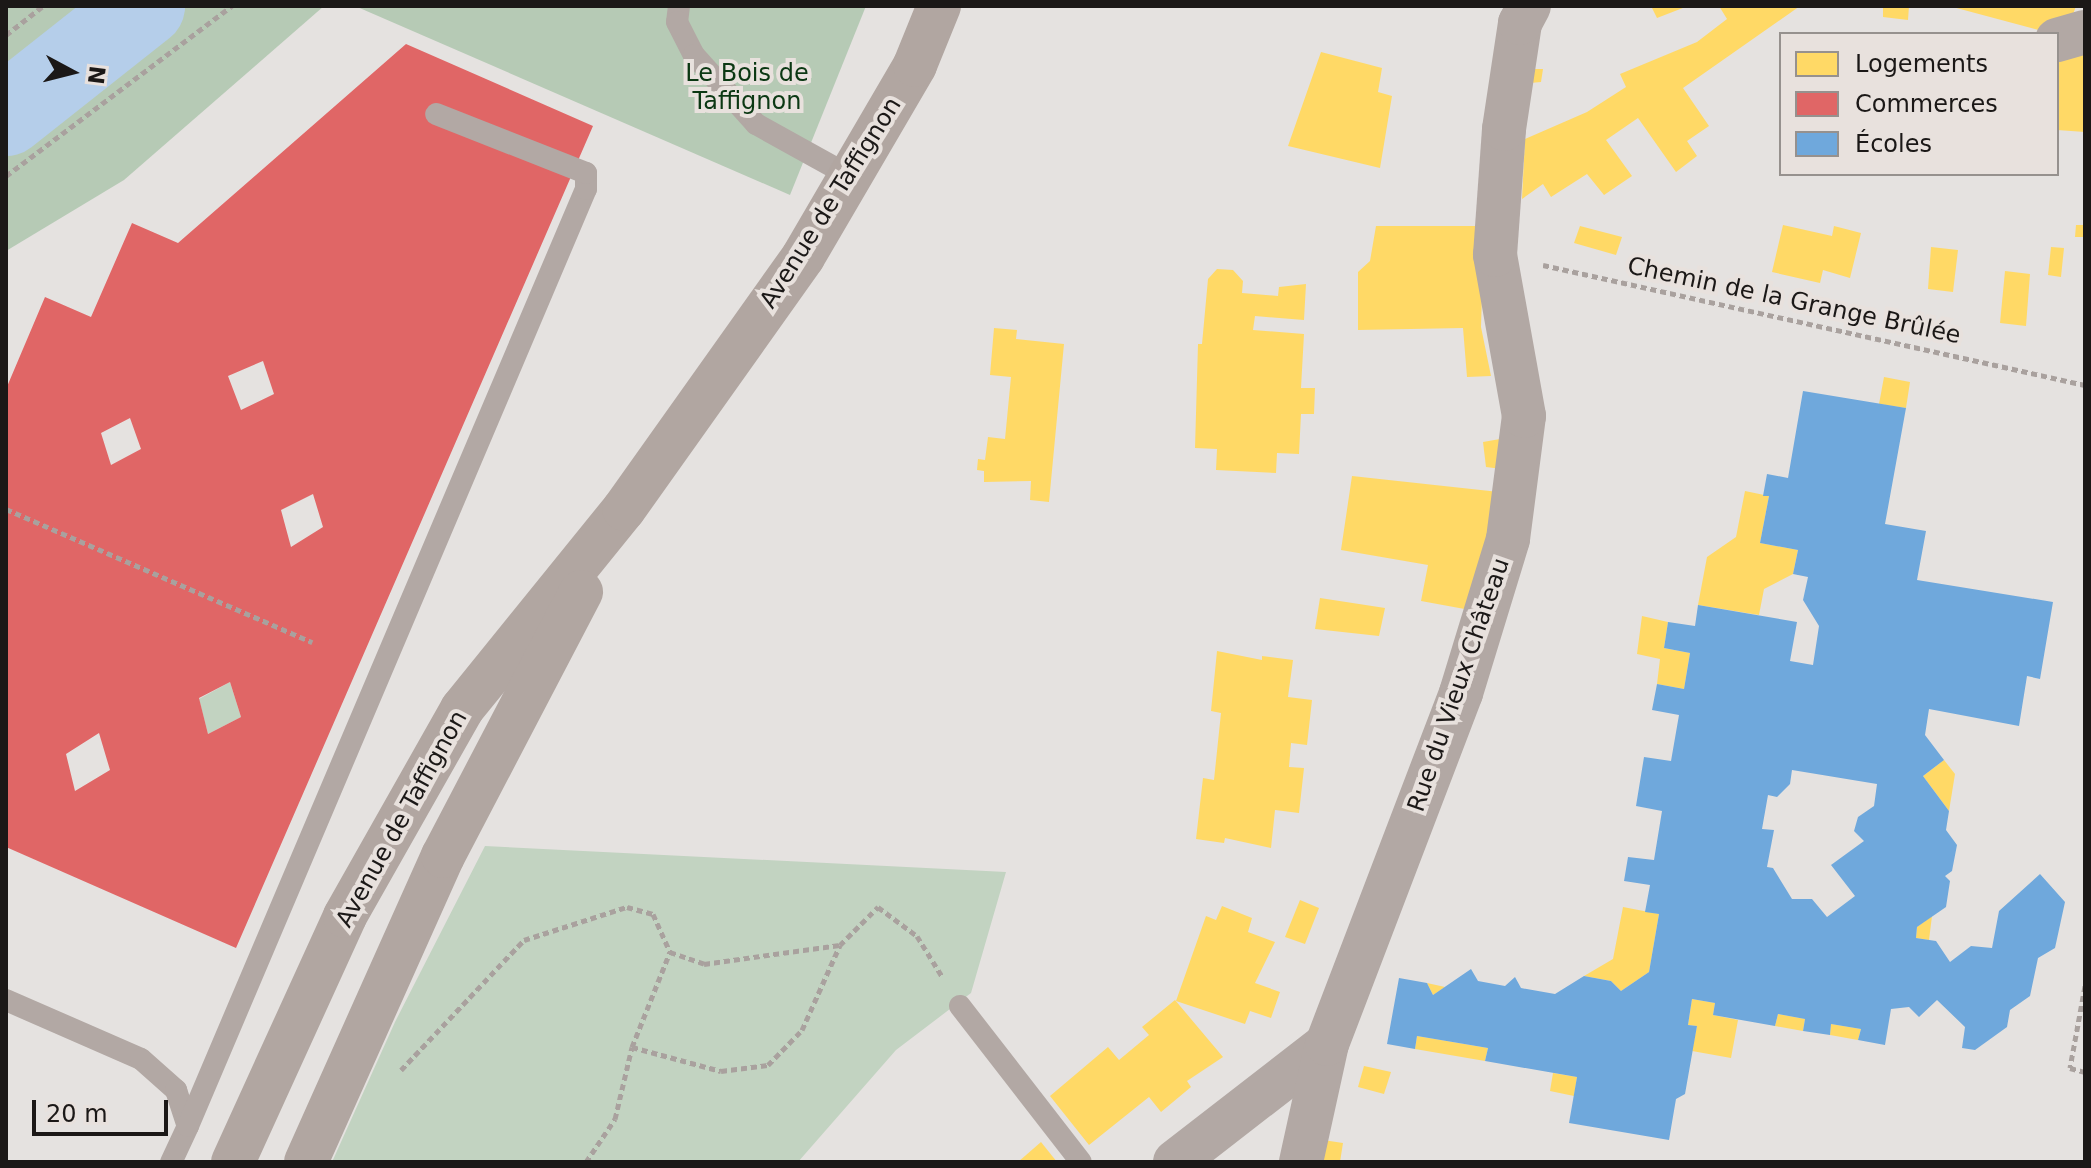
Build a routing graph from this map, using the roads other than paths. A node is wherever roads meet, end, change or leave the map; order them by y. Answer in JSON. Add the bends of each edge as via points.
{"nodes":[{"id":1,"x":679,"y":6,"type":"edge"},
{"id":2,"x":939,"y":6,"type":"edge"},
{"id":3,"x":1529,"y":6,"type":"edge"},
{"id":4,"x":2085,"y":32,"type":"edge"},
{"id":5,"x":2059,"y":39,"type":"edge"},
{"id":6,"x":436,"y":114,"type":"dead end"},
{"id":7,"x":850,"y":176,"type":"junction"},
{"id":8,"x":624,"y":509,"type":"junction"},
{"id":9,"x":6,"y":1000,"type":"edge"},
{"id":10,"x":960,"y":1006,"type":"road end"},
{"id":11,"x":1327,"y":1044,"type":"junction"},
{"id":12,"x":188,"y":1126,"type":"junction"},
{"id":13,"x":171,"y":1162,"type":"edge"},
{"id":14,"x":233,"y":1162,"type":"edge"},
{"id":15,"x":306,"y":1162,"type":"edge"},
{"id":16,"x":1081,"y":1162,"type":"edge"},
{"id":17,"x":1175,"y":1162,"type":"edge"},
{"id":18,"x":1301,"y":1162,"type":"edge"}],
"edges":[{"from":1,"to":7,"type":"lane","via":[[677,22],[694,55],[756,124]]},
{"from":2,"to":7,"type":"street","name":"Avenue de Taffignon","via":[[915,65]]},
{"from":3,"to":11,"type":"street","name":"Rue du Vieux Château","via":[[1520,23],[1504,129],[1495,255],[1524,416],[1508,539],[1461,693]]},
{"from":4,"to":5,"type":"street"},
{"from":6,"to":12,"type":"lane","via":[[586,173],[586,189]]},
{"from":7,"to":8,"type":"street","name":"Avenue de Taffignon","via":[[803,257]]},
{"from":8,"to":14,"type":"street","name":"Avenue de Taffignon","via":[[462,709],[345,916]]},
{"from":8,"to":15,"type":"street","name":"Avenue de Taffignon","via":[[443,856]]},
{"from":9,"to":12,"type":"lane","via":[[141,1059],[176,1090]]},
{"from":10,"to":16,"type":"lane"},
{"from":11,"to":17,"type":"street"},
{"from":11,"to":18,"type":"street","name":"Rue du Vieux Château"},
{"from":12,"to":13,"type":"lane"}]}
